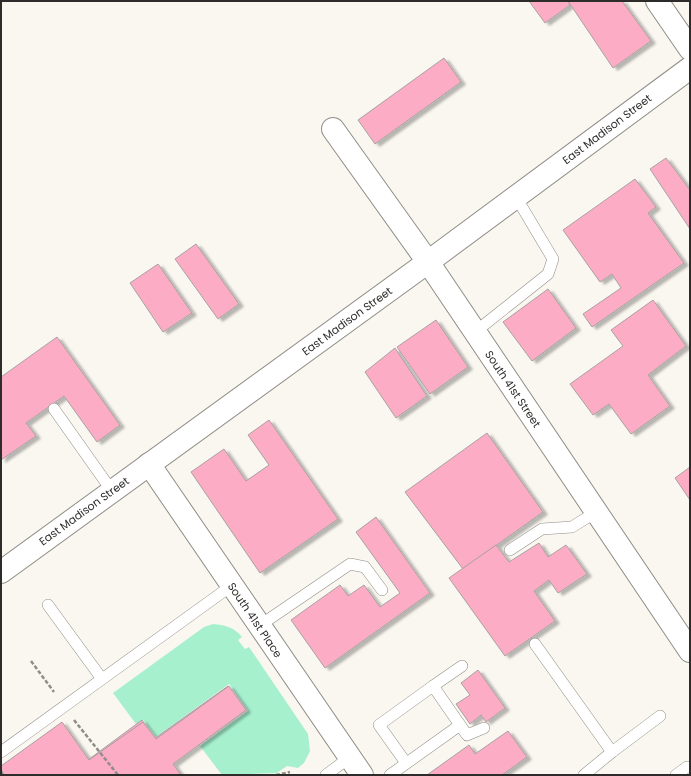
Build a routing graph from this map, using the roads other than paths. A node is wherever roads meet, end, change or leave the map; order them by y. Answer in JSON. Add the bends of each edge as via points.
{"nodes":[{"id":1,"x":657,"y":1,"type":"edge"},
{"id":2,"x":690,"y":49,"type":"edge"},
{"id":3,"x":690,"y":68,"type":"edge"},
{"id":4,"x":333,"y":129,"type":"dead end"},
{"id":5,"x":516,"y":197,"type":"junction"},
{"id":6,"x":428,"y":262,"type":"junction"},
{"id":7,"x":475,"y":332,"type":"junction"},
{"id":8,"x":54,"y":409,"type":"dead end"},
{"id":9,"x":149,"y":464,"type":"junction"},
{"id":10,"x":112,"y":491,"type":"junction"},
{"id":11,"x":596,"y":512,"type":"junction"},
{"id":12,"x":510,"y":550,"type":"dead end"},
{"id":13,"x":1,"y":572,"type":"edge"},
{"id":14,"x":231,"y":586,"type":"junction"},
{"id":15,"x":382,"y":590,"type":"dead end"},
{"id":16,"x":48,"y":605,"type":"dead end"},
{"id":17,"x":259,"y":626,"type":"junction"},
{"id":18,"x":535,"y":644,"type":"dead end"},
{"id":19,"x":690,"y":651,"type":"edge"},
{"id":20,"x":462,"y":666,"type":"dead end"},
{"id":21,"x":102,"y":679,"type":"junction"},
{"id":22,"x":432,"y":686,"type":"junction"},
{"id":23,"x":660,"y":716,"type":"dead end"},
{"id":24,"x":460,"y":725,"type":"junction"},
{"id":25,"x":484,"y":728,"type":"dead end"},
{"id":26,"x":1,"y":752,"type":"edge"},
{"id":27,"x":612,"y":752,"type":"junction"},
{"id":28,"x":406,"y":763,"type":"junction"},
{"id":29,"x":356,"y":766,"type":"edge"},
{"id":30,"x":687,"y":767,"type":"dead end"},
{"id":31,"x":326,"y":775,"type":"edge"},
{"id":32,"x":390,"y":775,"type":"edge"},
{"id":33,"x":584,"y":775,"type":"edge"},
{"id":34,"x":676,"y":775,"type":"edge"}],
"edges":[{"from":1,"to":2,"type":"street"},
{"from":3,"to":5,"type":"street","name":"East Madison Street"},
{"from":4,"to":6,"type":"street","name":"South 41st Street"},
{"from":5,"to":6,"type":"street","name":"East Madison Street"},
{"from":5,"to":7,"type":"lane","via":[[553,259],[548,274]]},
{"from":6,"to":7,"type":"street","name":"South 41st Street"},
{"from":6,"to":9,"type":"street","name":"East Madison Street"},
{"from":7,"to":11,"type":"street","name":"South 41st Street"},
{"from":8,"to":10,"type":"lane"},
{"from":9,"to":10,"type":"street","name":"East Madison Street"},
{"from":9,"to":14,"type":"street","name":"South 41st Place"},
{"from":10,"to":13,"type":"street","name":"East Madison Street"},
{"from":11,"to":12,"type":"lane","via":[[572,527],[542,529]]},
{"from":11,"to":19,"type":"street","name":"South 41st Street"},
{"from":14,"to":17,"type":"street","name":"South 41st Place"},
{"from":14,"to":21,"type":"lane"},
{"from":15,"to":17,"type":"lane","via":[[365,568],[350,564]]},
{"from":16,"to":21,"type":"lane"},
{"from":17,"to":29,"type":"street","name":"South 41st Place"},
{"from":18,"to":27,"type":"lane"},
{"from":20,"to":22,"type":"lane"},
{"from":21,"to":26,"type":"lane"},
{"from":22,"to":24,"type":"lane"},
{"from":22,"to":28,"type":"lane","via":[[379,725]]},
{"from":23,"to":27,"type":"lane"},
{"from":24,"to":25,"type":"lane","via":[[466,735]]},
{"from":24,"to":28,"type":"lane"},
{"from":27,"to":33,"type":"lane"},
{"from":28,"to":32,"type":"lane"},
{"from":29,"to":31,"type":"lane"},
{"from":30,"to":34,"type":"lane"}]}
